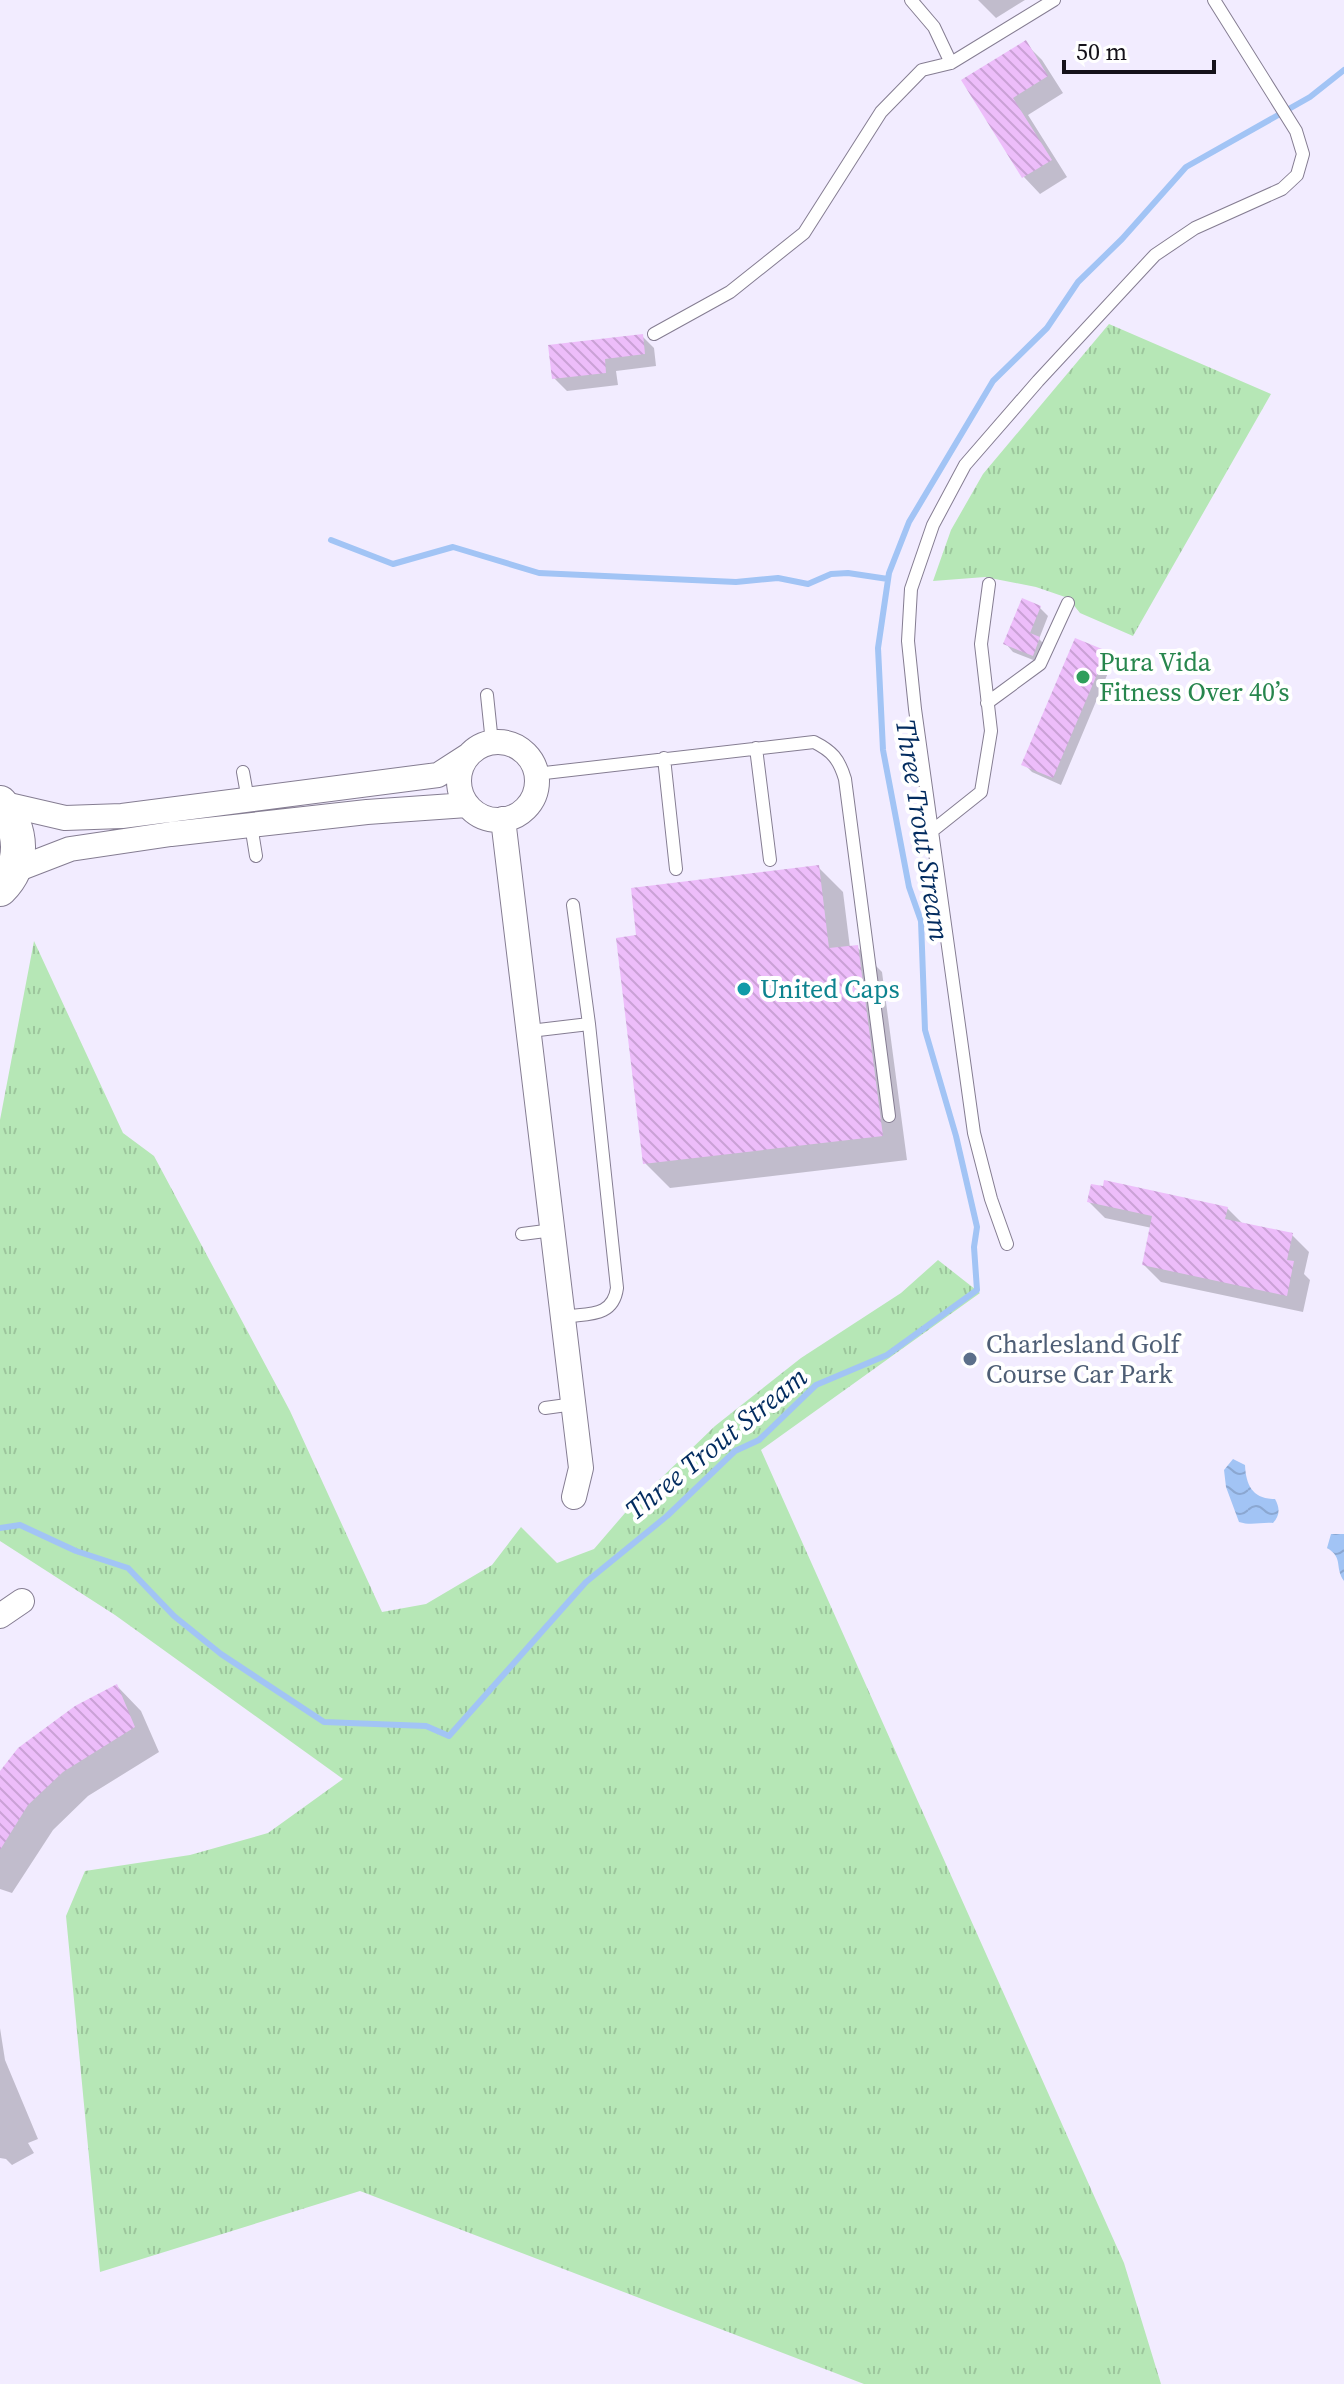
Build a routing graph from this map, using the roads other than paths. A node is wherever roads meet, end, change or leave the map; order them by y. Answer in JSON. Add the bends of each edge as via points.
{"nodes":[{"id":1,"x":911,"y":0,"type":"edge"},
{"id":2,"x":1054,"y":0,"type":"edge"},
{"id":3,"x":1214,"y":0,"type":"edge"},
{"id":4,"x":951,"y":63,"type":"junction"},
{"id":5,"x":654,"y":334,"type":"dead end"},
{"id":6,"x":989,"y":584,"type":"dead end"},
{"id":7,"x":1068,"y":603,"type":"dead end"},
{"id":8,"x":487,"y":695,"type":"dead end"},
{"id":9,"x":987,"y":703,"type":"junction"},
{"id":10,"x":492,"y":743,"type":"junction"},
{"id":11,"x":756,"y":748,"type":"junction"},
{"id":12,"x":469,"y":755,"type":"junction"},
{"id":13,"x":664,"y":758,"type":"junction"},
{"id":14,"x":243,"y":772,"type":"dead end"},
{"id":15,"x":536,"y":774,"type":"junction"},
{"id":16,"x":248,"y":800,"type":"junction"},
{"id":17,"x":0,"y":803,"type":"edge"},
{"id":18,"x":467,"y":805,"type":"junction"},
{"id":19,"x":503,"y":819,"type":"junction"},
{"id":20,"x":251,"y":825,"type":"junction"},
{"id":21,"x":932,"y":831,"type":"junction"},
{"id":22,"x":256,"y":856,"type":"dead end"},
{"id":23,"x":770,"y":860,"type":"dead end"},
{"id":24,"x":676,"y":869,"type":"dead end"},
{"id":25,"x":7,"y":880,"type":"edge"},
{"id":26,"x":573,"y":905,"type":"dead end"},
{"id":27,"x":589,"y":1024,"type":"junction"},
{"id":28,"x":530,"y":1031,"type":"junction"},
{"id":29,"x":889,"y":1116,"type":"dead end"},
{"id":30,"x":553,"y":1230,"type":"junction"},
{"id":31,"x":522,"y":1234,"type":"dead end"},
{"id":32,"x":1007,"y":1244,"type":"dead end"},
{"id":33,"x":564,"y":1317,"type":"junction"},
{"id":34,"x":574,"y":1404,"type":"junction"},
{"id":35,"x":545,"y":1408,"type":"dead end"},
{"id":36,"x":574,"y":1497,"type":"dead end"},
{"id":37,"x":22,"y":1601,"type":"dead end"},
{"id":38,"x":0,"y":1616,"type":"edge"}],
"edges":[{"from":1,"to":4,"type":"lane","via":[[934,27]]},
{"from":2,"to":4,"type":"lane"},
{"from":3,"to":21,"type":"lane","via":[[1296,131],[1303,154],[1297,175],[1282,189],[1195,228],[1155,255],[965,465],[933,525],[911,589],[908,641]]},
{"from":4,"to":5,"type":"lane","via":[[922,70],[881,112],[804,233],[730,292]]},
{"from":6,"to":9,"type":"lane","via":[[981,644]]},
{"from":7,"to":9,"type":"lane","via":[[1040,664]]},
{"from":8,"to":10,"type":"lane"},
{"from":9,"to":21,"type":"lane","via":[[991,731],[981,792]]},
{"from":10,"to":12,"type":"street"},
{"from":10,"to":15,"type":"street","via":[[504,742],[525,753]]},
{"from":11,"to":13,"type":"lane"},
{"from":11,"to":23,"type":"lane"},
{"from":11,"to":29,"type":"lane","via":[[814,742],[839,761]]},
{"from":12,"to":16,"type":"street","via":[[438,775]]},
{"from":12,"to":18,"type":"street","via":[[459,780]]},
{"from":13,"to":15,"type":"lane"},
{"from":13,"to":24,"type":"lane"},
{"from":14,"to":16,"type":"lane"},
{"from":15,"to":19,"type":"street","via":[[533,798],[515,816]]},
{"from":16,"to":17,"type":"street","via":[[65,818]]},
{"from":17,"to":25,"type":"main road","via":[[18,839]]},
{"from":18,"to":19,"type":"street","via":[[483,817]]},
{"from":18,"to":20,"type":"street"},
{"from":19,"to":28,"type":"street"},
{"from":20,"to":22,"type":"lane"},
{"from":20,"to":25,"type":"street","via":[[70,849]]},
{"from":21,"to":32,"type":"lane","via":[[974,1133]]},
{"from":26,"to":27,"type":"lane"},
{"from":27,"to":28,"type":"lane"},
{"from":27,"to":33,"type":"lane","via":[[617,1288],[610,1307]]},
{"from":28,"to":30,"type":"street"},
{"from":30,"to":31,"type":"lane"},
{"from":30,"to":33,"type":"street"},
{"from":33,"to":34,"type":"street"},
{"from":34,"to":35,"type":"lane"},
{"from":34,"to":36,"type":"street","via":[[581,1468]]},
{"from":37,"to":38,"type":"street"}]}
